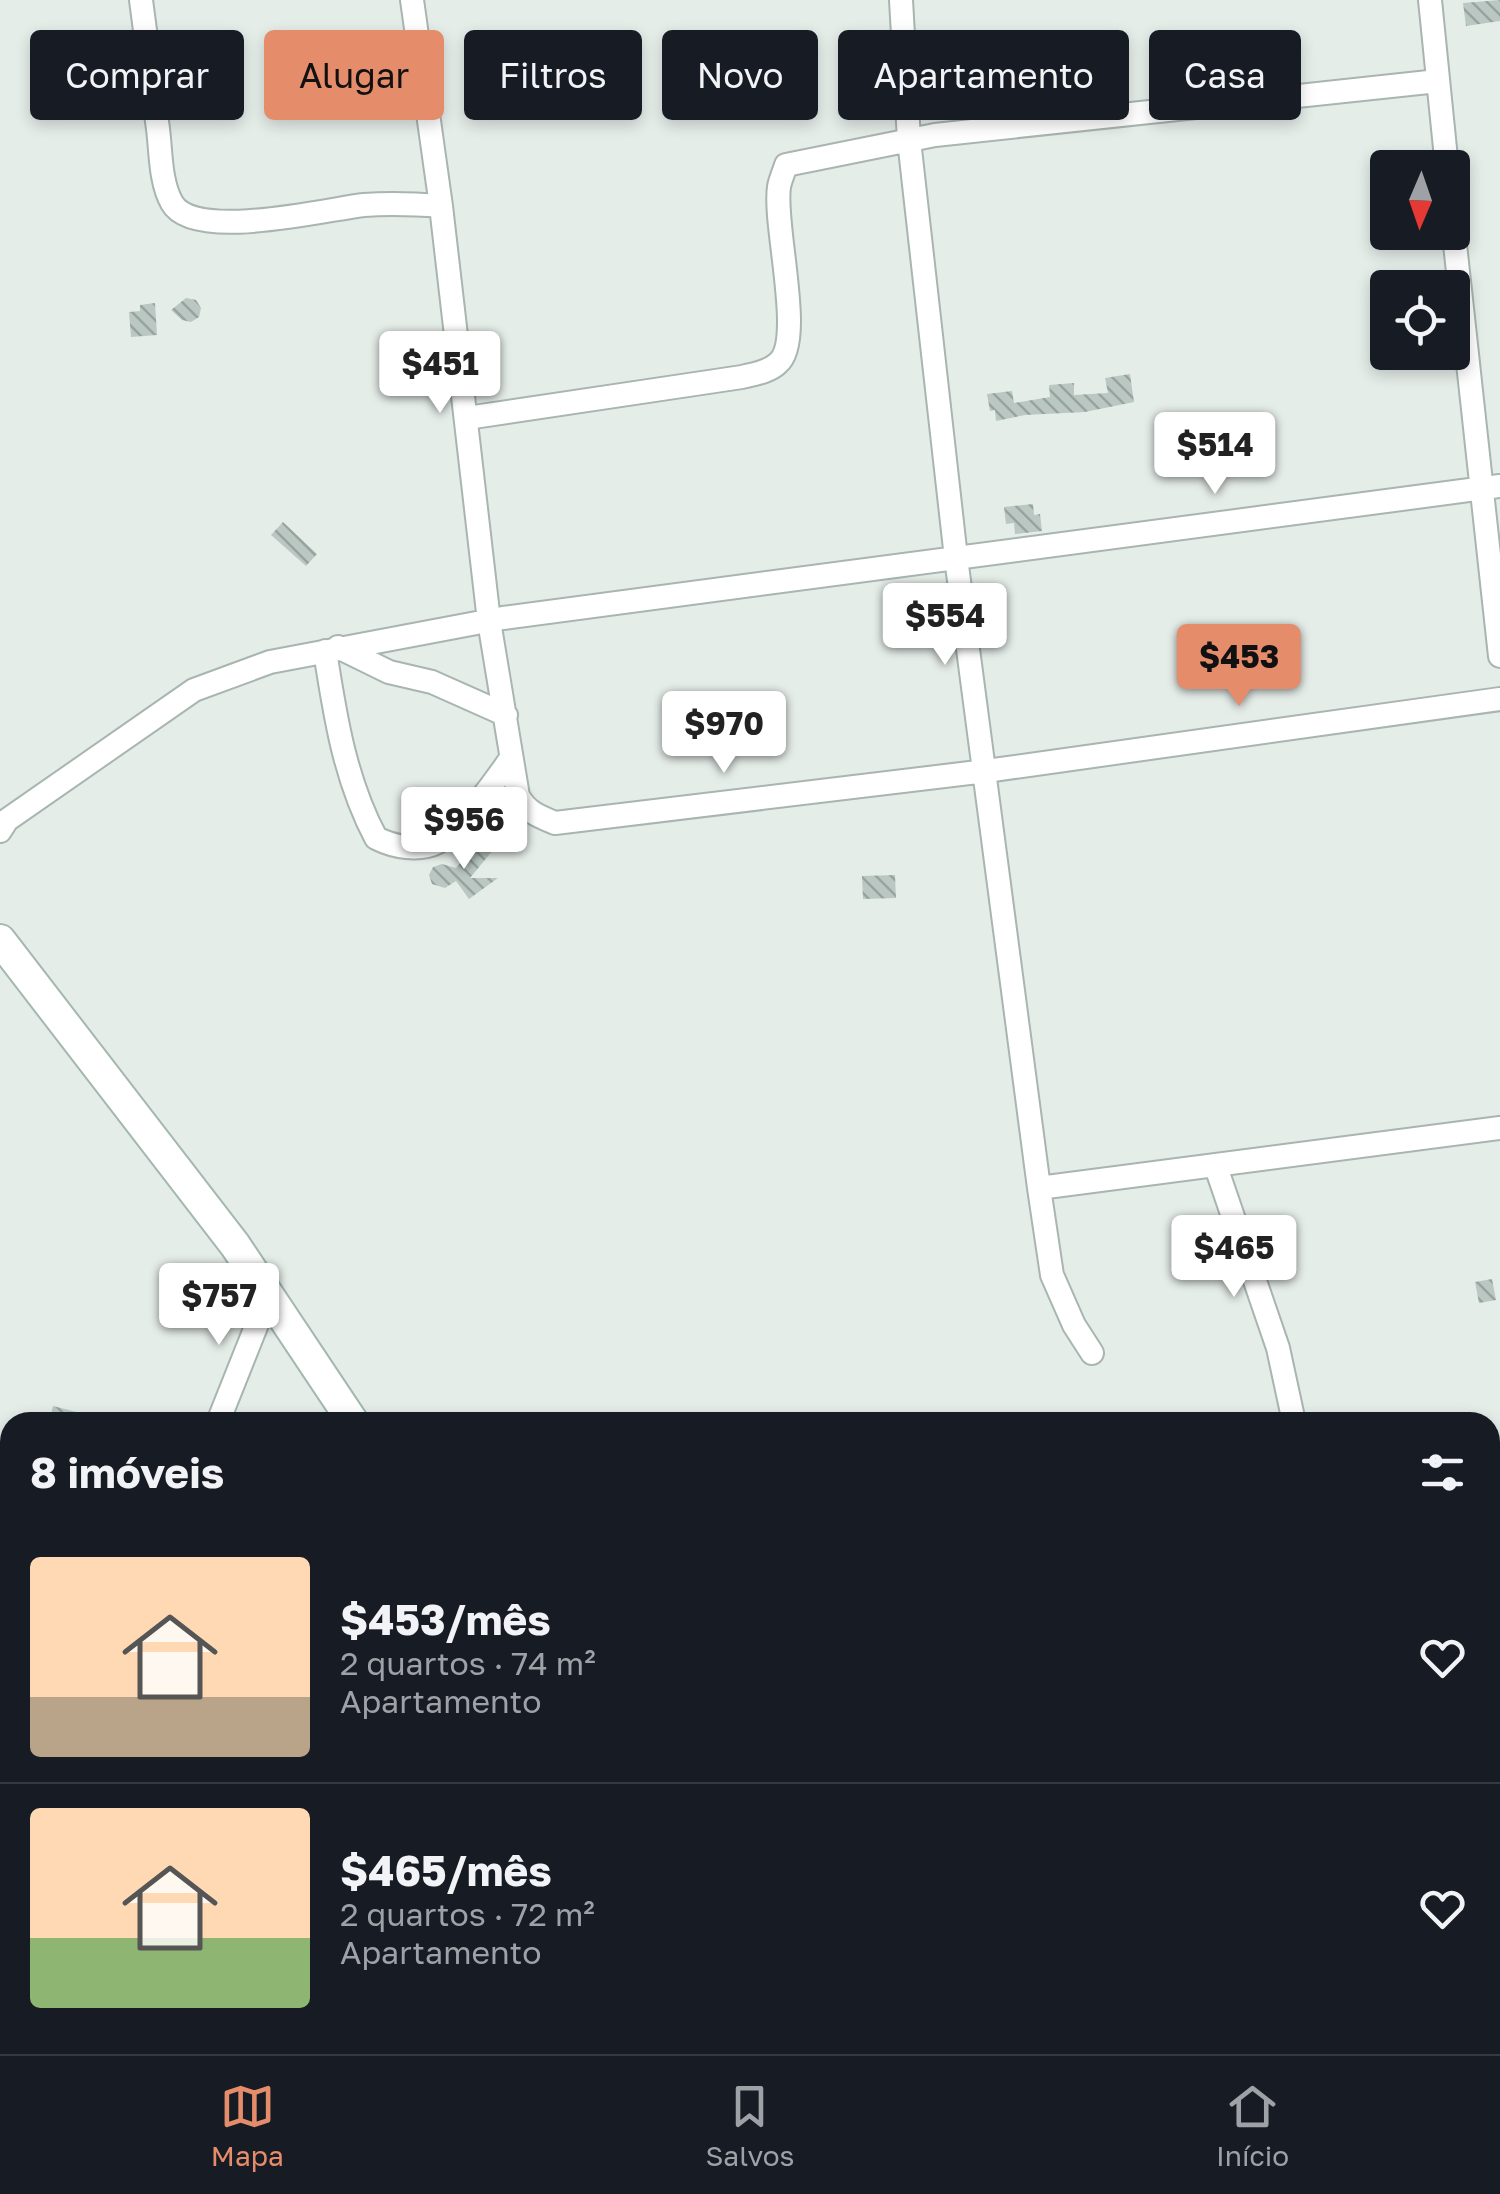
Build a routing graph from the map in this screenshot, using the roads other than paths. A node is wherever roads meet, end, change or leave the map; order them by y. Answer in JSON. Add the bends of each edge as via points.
{"nodes":[{"id":1,"x":141,"y":0,"type":"edge"},
{"id":2,"x":412,"y":0,"type":"edge"},
{"id":3,"x":901,"y":0,"type":"edge"},
{"id":4,"x":1430,"y":0,"type":"edge"},
{"id":5,"x":1438,"y":81,"type":"junction"},
{"id":6,"x":909,"y":140,"type":"junction"},
{"id":7,"x":1445,"y":150,"type":"edge"},
{"id":8,"x":440,"y":206,"type":"junction"},
{"id":9,"x":1457,"y":250,"type":"edge"},
{"id":10,"x":467,"y":418,"type":"junction"},
{"id":11,"x":1490,"y":487,"type":"edge"},
{"id":12,"x":956,"y":558,"type":"junction"},
{"id":13,"x":489,"y":621,"type":"junction"},
{"id":14,"x":331,"y":649,"type":"junction"},
{"id":15,"x":1500,"y":656,"type":"edge"},
{"id":16,"x":1500,"y":698,"type":"edge"},
{"id":17,"x":506,"y":715,"type":"junction"},
{"id":18,"x":511,"y":758,"type":"junction"},
{"id":19,"x":986,"y":771,"type":"junction"},
{"id":20,"x":2,"y":824,"type":"edge"},
{"id":21,"x":0,"y":940,"type":"edge"},
{"id":22,"x":1500,"y":1128,"type":"edge"},
{"id":23,"x":1216,"y":1167,"type":"junction"},
{"id":24,"x":1039,"y":1188,"type":"junction"},
{"id":25,"x":270,"y":1294,"type":"junction"},
{"id":26,"x":1092,"y":1354,"type":"dead end"},
{"id":27,"x":222,"y":1412,"type":"edge"},
{"id":28,"x":347,"y":1412,"type":"edge"},
{"id":29,"x":1292,"y":1412,"type":"edge"}],
"edges":[{"from":1,"to":8,"type":"street","via":[[174,208],[210,219],[248,220],[363,205]]},
{"from":2,"to":8,"type":"street"},
{"from":3,"to":6,"type":"street"},
{"from":4,"to":5,"type":"street"},
{"from":5,"to":6,"type":"street"},
{"from":5,"to":7,"type":"street"},
{"from":6,"to":10,"type":"street","via":[[786,164],[779,186],[791,330],[778,363],[742,377]]},
{"from":6,"to":12,"type":"street"},
{"from":8,"to":10,"type":"street"},
{"from":9,"to":11,"type":"street"},
{"from":10,"to":13,"type":"street"},
{"from":11,"to":12,"type":"street"},
{"from":11,"to":15,"type":"street"},
{"from":12,"to":13,"type":"street"},
{"from":12,"to":19,"type":"street"},
{"from":13,"to":14,"type":"street"},
{"from":13,"to":17,"type":"street"},
{"from":14,"to":17,"type":"street"},
{"from":14,"to":18,"type":"street","via":[[344,758],[376,838],[410,848],[439,842]]},
{"from":14,"to":20,"type":"street","via":[[270,662],[194,690]]},
{"from":16,"to":19,"type":"street"},
{"from":17,"to":18,"type":"street"},
{"from":18,"to":19,"type":"street","via":[[525,809],[555,823]]},
{"from":19,"to":24,"type":"street"},
{"from":21,"to":25,"type":"street"},
{"from":22,"to":23,"type":"street"},
{"from":23,"to":24,"type":"street"},
{"from":23,"to":29,"type":"street","via":[[1278,1348]]},
{"from":24,"to":26,"type":"street","via":[[1052,1275]]},
{"from":25,"to":27,"type":"street"},
{"from":25,"to":28,"type":"street"}]}
